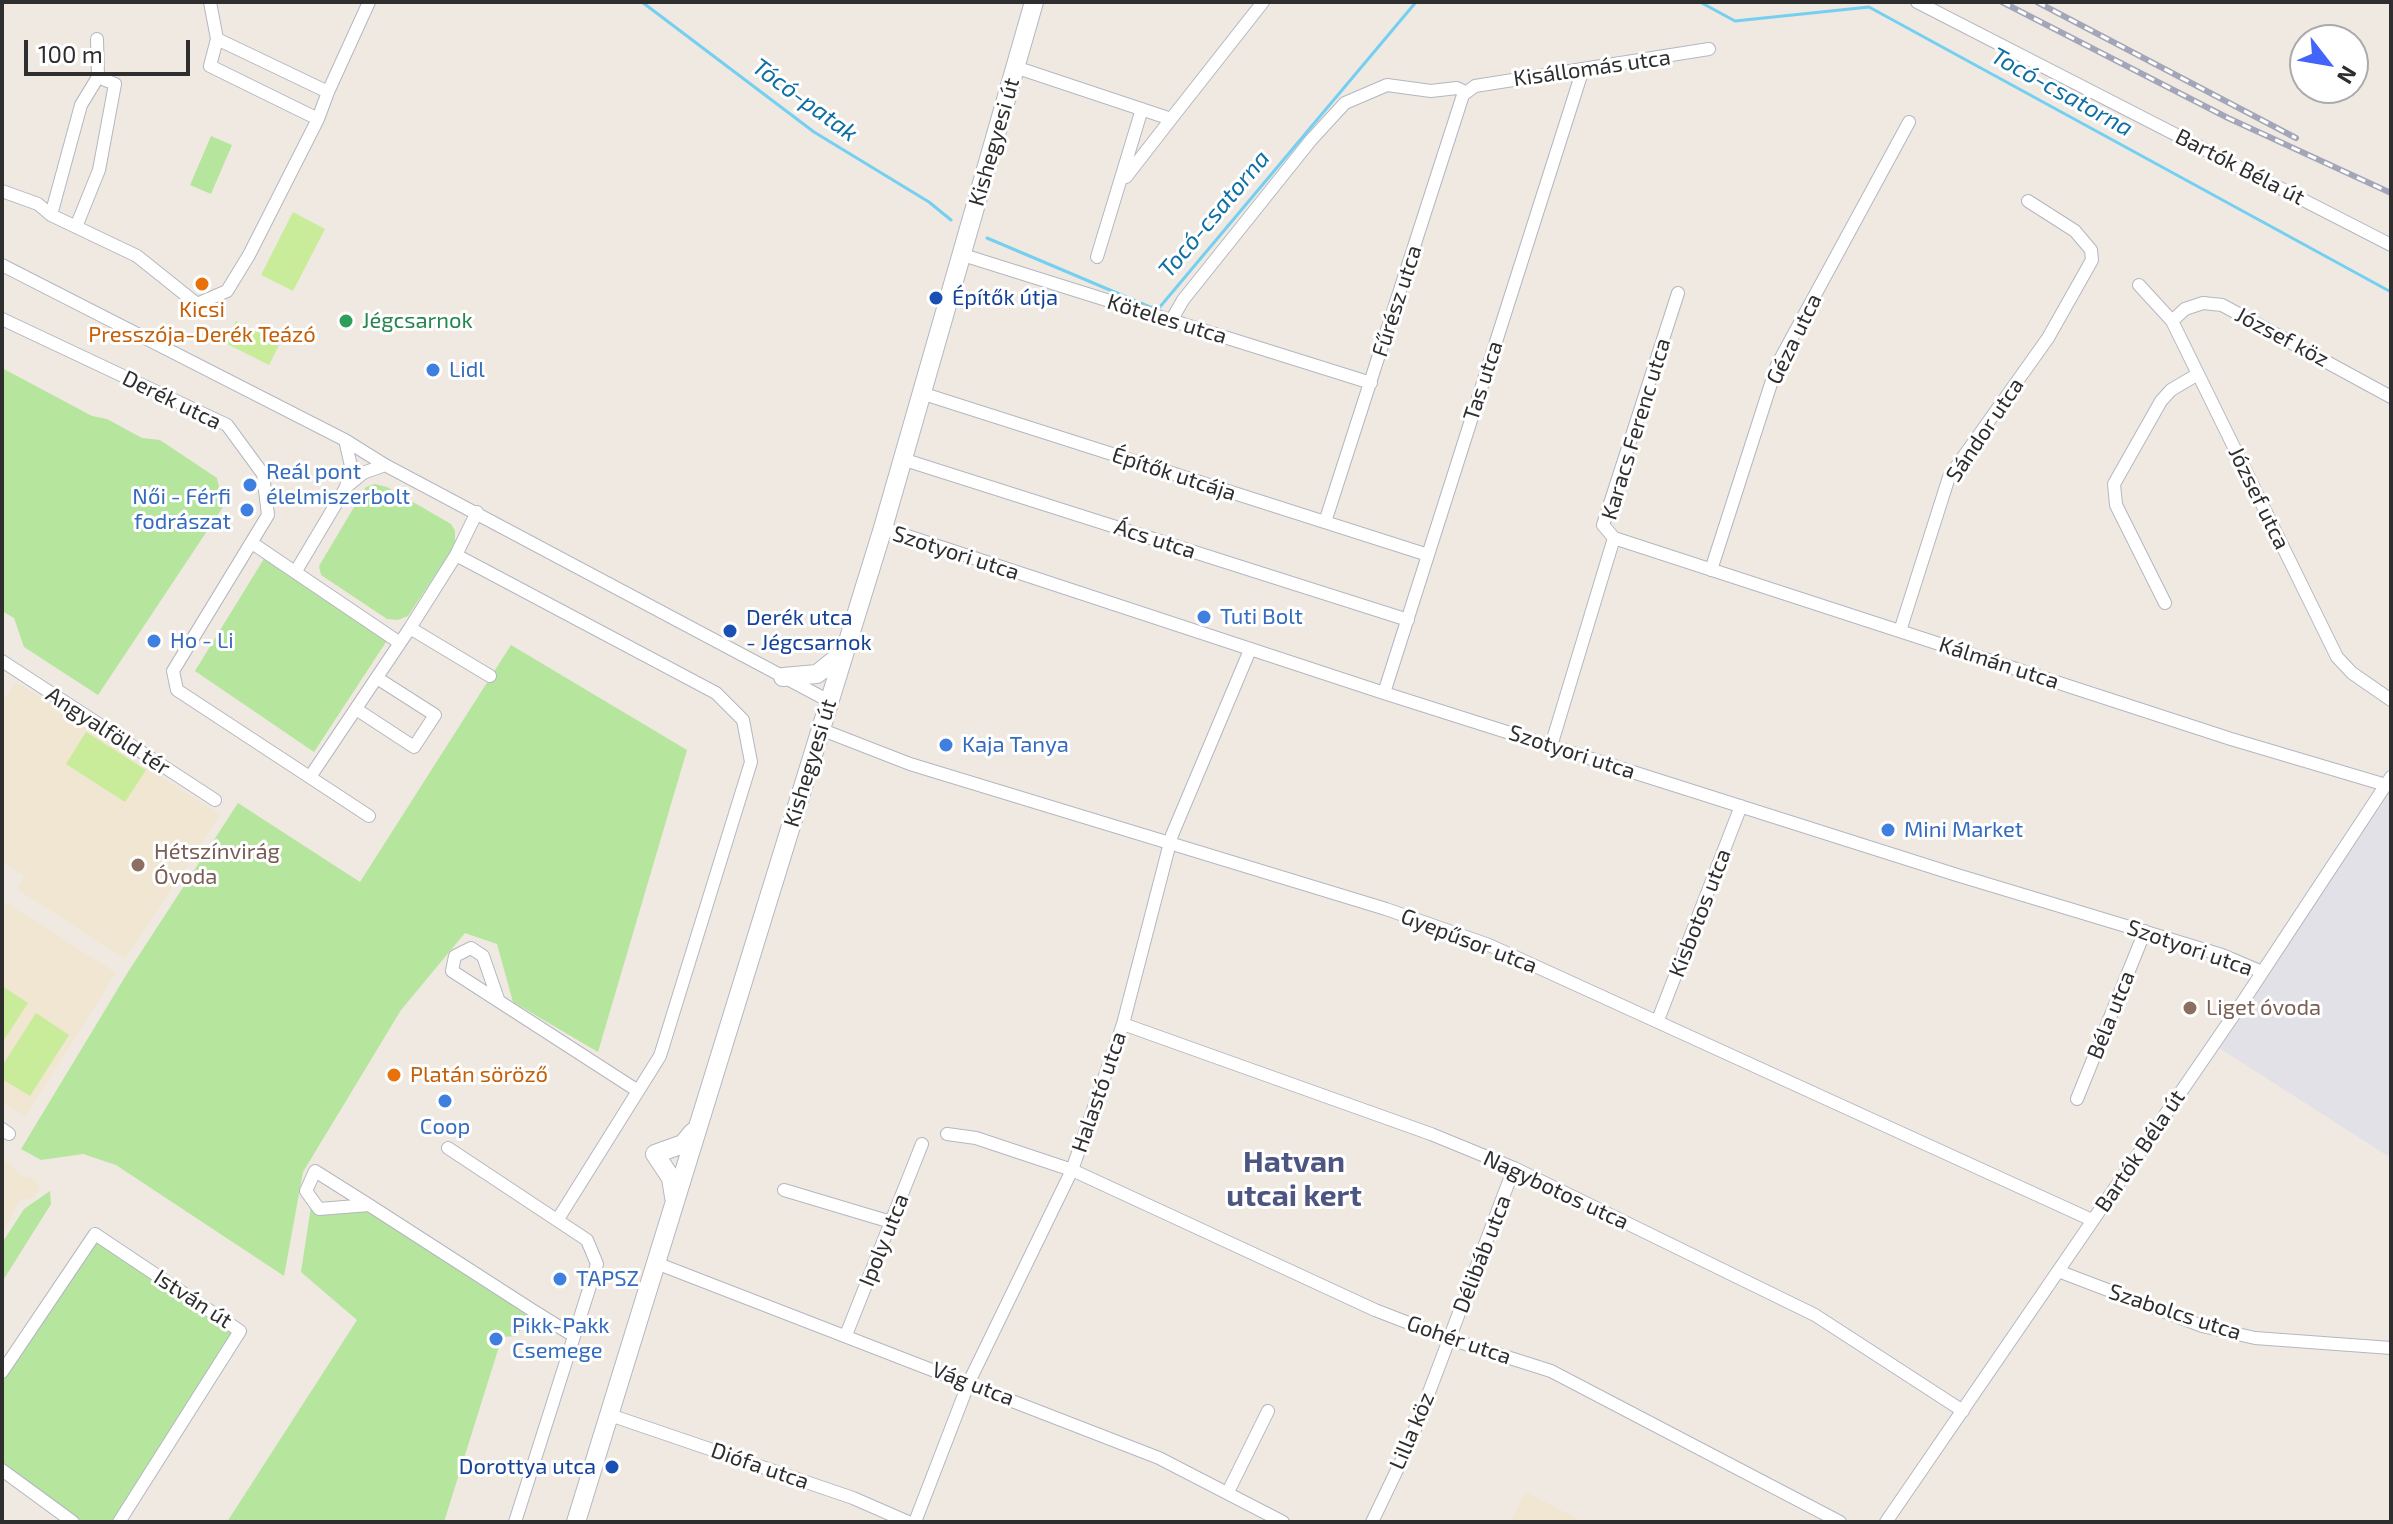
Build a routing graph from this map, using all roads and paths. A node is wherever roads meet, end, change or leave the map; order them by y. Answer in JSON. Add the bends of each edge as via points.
{"nodes":[{"id":1,"x":210,"y":2,"type":"edge"},
{"id":2,"x":369,"y":2,"type":"edge"},
{"id":3,"x":1034,"y":2,"type":"edge"},
{"id":4,"x":1263,"y":2,"type":"edge"},
{"id":5,"x":1917,"y":2,"type":"edge"},
{"id":6,"x":97,"y":39,"type":"dead end"},
{"id":7,"x":217,"y":39,"type":"junction"},
{"id":8,"x":1709,"y":49,"type":"dead end"},
{"id":9,"x":1015,"y":67,"type":"junction"},
{"id":10,"x":1583,"y":69,"type":"junction"},
{"id":11,"x":98,"y":77,"type":"junction"},
{"id":12,"x":1470,"y":89,"type":"junction"},
{"id":13,"x":328,"y":92,"type":"junction"},
{"id":14,"x":1142,"y":109,"type":"junction"},
{"id":15,"x":318,"y":119,"type":"junction"},
{"id":16,"x":1171,"y":119,"type":"junction"},
{"id":17,"x":1909,"y":122,"type":"dead end"},
{"id":18,"x":1133,"y":139,"type":"junction"},
{"id":19,"x":1148,"y":148,"type":"junction"},
{"id":20,"x":1121,"y":183,"type":"junction"},
{"id":21,"x":2,"y":191,"type":"edge"},
{"id":22,"x":2028,"y":201,"type":"dead end"},
{"id":23,"x":51,"y":215,"type":"junction"},
{"id":24,"x":76,"y":227,"type":"junction"},
{"id":25,"x":2391,"y":245,"type":"edge"},
{"id":26,"x":963,"y":255,"type":"junction"},
{"id":27,"x":1097,"y":257,"type":"dead end"},
{"id":28,"x":2,"y":265,"type":"edge"},
{"id":29,"x":2139,"y":285,"type":"dead end"},
{"id":30,"x":1678,"y":293,"type":"dead end"},
{"id":31,"x":2,"y":319,"type":"edge"},
{"id":32,"x":1171,"y":321,"type":"junction"},
{"id":33,"x":2172,"y":321,"type":"junction"},
{"id":34,"x":2198,"y":374,"type":"junction"},
{"id":35,"x":1371,"y":383,"type":"junction"},
{"id":36,"x":921,"y":393,"type":"junction"},
{"id":37,"x":2391,"y":397,"type":"edge"},
{"id":38,"x":345,"y":440,"type":"junction"},
{"id":39,"x":902,"y":459,"type":"junction"},
{"id":40,"x":385,"y":465,"type":"junction"},
{"id":41,"x":346,"y":487,"type":"junction"},
{"id":42,"x":477,"y":512,"type":"junction"},
{"id":43,"x":1325,"y":522,"type":"junction"},
{"id":44,"x":883,"y":528,"type":"junction"},
{"id":45,"x":1614,"y":538,"type":"junction"},
{"id":46,"x":252,"y":543,"type":"junction"},
{"id":47,"x":456,"y":555,"type":"junction"},
{"id":48,"x":1428,"y":555,"type":"junction"},
{"id":49,"x":1711,"y":570,"type":"junction"},
{"id":50,"x":296,"y":571,"type":"junction"},
{"id":51,"x":2165,"y":603,"type":"dead end"},
{"id":52,"x":1408,"y":620,"type":"junction"},
{"id":53,"x":410,"y":628,"type":"junction"},
{"id":54,"x":1900,"y":631,"type":"junction"},
{"id":55,"x":400,"y":643,"type":"junction"},
{"id":56,"x":1250,"y":650,"type":"junction"},
{"id":57,"x":844,"y":652,"type":"junction"},
{"id":58,"x":2,"y":661,"type":"edge"},
{"id":59,"x":490,"y":676,"type":"dead end"},
{"id":60,"x":783,"y":677,"type":"junction"},
{"id":61,"x":377,"y":678,"type":"junction"},
{"id":62,"x":1384,"y":693,"type":"junction"},
{"id":63,"x":2391,"y":700,"type":"edge"},
{"id":64,"x":829,"y":701,"type":"junction"},
{"id":65,"x":356,"y":709,"type":"junction"},
{"id":66,"x":820,"y":729,"type":"junction"},
{"id":67,"x":1551,"y":746,"type":"junction"},
{"id":68,"x":310,"y":777,"type":"junction"},
{"id":69,"x":2388,"y":781,"type":"edge"},
{"id":70,"x":215,"y":800,"type":"dead end"},
{"id":71,"x":1741,"y":806,"type":"junction"},
{"id":72,"x":369,"y":816,"type":"dead end"},
{"id":73,"x":1171,"y":846,"type":"junction"},
{"id":74,"x":2145,"y":931,"type":"junction"},
{"id":75,"x":2262,"y":972,"type":"junction"},
{"id":76,"x":498,"y":999,"type":"dead end"},
{"id":77,"x":1658,"y":1020,"type":"junction"},
{"id":78,"x":1123,"y":1024,"type":"junction"},
{"id":79,"x":638,"y":1091,"type":"junction"},
{"id":80,"x":2077,"y":1099,"type":"dead end"},
{"id":81,"x":695,"y":1130,"type":"junction"},
{"id":82,"x":947,"y":1134,"type":"dead end"},
{"id":83,"x":922,"y":1144,"type":"dead end"},
{"id":84,"x":448,"y":1148,"type":"dead end"},
{"id":85,"x":1514,"y":1168,"type":"junction"},
{"id":86,"x":1072,"y":1170,"type":"junction"},
{"id":87,"x":784,"y":1190,"type":"dead end"},
{"id":88,"x":674,"y":1201,"type":"junction"},
{"id":89,"x":369,"y":1205,"type":"junction"},
{"id":90,"x":558,"y":1219,"type":"junction"},
{"id":91,"x":2092,"y":1220,"type":"junction"},
{"id":92,"x":891,"y":1222,"type":"junction"},
{"id":93,"x":656,"y":1263,"type":"junction"},
{"id":94,"x":2058,"y":1271,"type":"junction"},
{"id":95,"x":846,"y":1335,"type":"junction"},
{"id":96,"x":574,"y":1336,"type":"junction"},
{"id":97,"x":1450,"y":1339,"type":"junction"},
{"id":98,"x":2391,"y":1348,"type":"edge"},
{"id":99,"x":2,"y":1372,"type":"edge"},
{"id":100,"x":969,"y":1382,"type":"junction"},
{"id":101,"x":1268,"y":1411,"type":"dead end"},
{"id":102,"x":1963,"y":1411,"type":"junction"},
{"id":103,"x":610,"y":1415,"type":"junction"},
{"id":104,"x":2,"y":1470,"type":"edge"},
{"id":105,"x":1228,"y":1492,"type":"junction"},
{"id":106,"x":73,"y":1522,"type":"edge"},
{"id":107,"x":119,"y":1522,"type":"edge"},
{"id":108,"x":515,"y":1522,"type":"edge"},
{"id":109,"x":576,"y":1522,"type":"edge"},
{"id":110,"x":908,"y":1522,"type":"edge"},
{"id":111,"x":915,"y":1522,"type":"edge"},
{"id":112,"x":1283,"y":1522,"type":"edge"},
{"id":113,"x":1372,"y":1522,"type":"edge"},
{"id":114,"x":1840,"y":1522,"type":"edge"},
{"id":115,"x":1886,"y":1522,"type":"edge"}],
"edges":[{"from":1,"to":7,"type":"street"},
{"from":2,"to":13,"type":"street"},
{"from":3,"to":9,"type":"street","name":"Kishegyesi út"},
{"from":4,"to":16,"type":"street"},
{"from":5,"to":25,"type":"street","name":"Bartók Béla út"},
{"from":6,"to":11,"type":"street"},
{"from":7,"to":13,"type":"street"},
{"from":7,"to":15,"type":"street","via":[[210,66]]},
{"from":8,"to":10,"type":"street","name":"Kisállomás utca"},
{"from":9,"to":14,"type":"street"},
{"from":9,"to":26,"type":"street","name":"Kishegyesi út"},
{"from":10,"to":12,"type":"street","name":"Kisállomás utca"},
{"from":10,"to":48,"type":"street","name":"Tas utca"},
{"from":11,"to":23,"type":"street","via":[[81,105]]},
{"from":11,"to":24,"type":"street","via":[[115,84],[99,170]]},
{"from":12,"to":32,"type":"street","name":"Kisállomás utca","via":[[1387,85],[1345,103]]},
{"from":12,"to":35,"type":"street","name":"Fűrész utca"},
{"from":13,"to":15,"type":"street"},
{"from":14,"to":16,"type":"street"},
{"from":14,"to":18,"type":"street"},
{"from":15,"to":24,"type":"street","via":[[249,255],[218,297],[197,304],[137,256]]},
{"from":16,"to":19,"type":"street"},
{"from":17,"to":49,"type":"street","name":"Géza utca","via":[[1777,365]]},
{"from":18,"to":19,"type":"street"},
{"from":18,"to":20,"type":"street"},
{"from":19,"to":20,"type":"street"},
{"from":20,"to":27,"type":"street"},
{"from":21,"to":23,"type":"street","via":[[38,204]]},
{"from":22,"to":54,"type":"street","name":"Sándor utca","via":[[2075,231],[2091,250],[2092,260],[2048,338],[1949,477]]},
{"from":23,"to":24,"type":"street"},
{"from":26,"to":32,"type":"street","name":"Köteles utca"},
{"from":26,"to":36,"type":"street","name":"Kishegyesi út"},
{"from":28,"to":38,"type":"street","name":"Derék utca"},
{"from":29,"to":33,"type":"street","name":"József utca"},
{"from":30,"to":45,"type":"street","name":"Karacs Ferenc utca","via":[[1603,525]]},
{"from":31,"to":46,"type":"street","name":"Derék utca","via":[[227,425],[263,474],[268,515]]},
{"from":32,"to":35,"type":"street","name":"Köteles utca"},
{"from":33,"to":34,"type":"street","name":"József utca"},
{"from":33,"to":37,"type":"street","name":"József köz","via":[[2203,303],[2222,305]]},
{"from":34,"to":51,"type":"street","via":[[2161,401],[2114,484],[2116,505]]},
{"from":34,"to":63,"type":"street","name":"József utca","via":[[2337,657]]},
{"from":35,"to":43,"type":"street","name":"Fűrész utca"},
{"from":36,"to":39,"type":"street","name":"Kishegyesi út"},
{"from":36,"to":43,"type":"street","name":"Építők utcája"},
{"from":38,"to":40,"type":"street","name":"Derék utca"},
{"from":38,"to":41,"type":"street","via":[[351,466]]},
{"from":39,"to":44,"type":"street","name":"Kishegyesi út"},
{"from":39,"to":52,"type":"street","name":"Ács utca"},
{"from":40,"to":41,"type":"street"},
{"from":40,"to":42,"type":"street","name":"Derék utca"},
{"from":41,"to":50,"type":"street"},
{"from":42,"to":47,"type":"street"},
{"from":42,"to":60,"type":"street","name":"Derék utca"},
{"from":43,"to":48,"type":"street","name":"Építők utcája"},
{"from":44,"to":56,"type":"street","name":"Szotyori utca"},
{"from":44,"to":57,"type":"street","name":"Kishegyesi út"},
{"from":45,"to":49,"type":"street","name":"Kálmán utca"},
{"from":45,"to":67,"type":"street","name":"Karacs Ferenc utca"},
{"from":46,"to":50,"type":"street"},
{"from":46,"to":68,"type":"street","name":"Derék utca","via":[[173,671],[177,690]]},
{"from":47,"to":53,"type":"street"},
{"from":47,"to":79,"type":"street","via":[[716,693],[743,720],[751,762],[660,1056]]},
{"from":48,"to":52,"type":"street","name":"Tas utca"},
{"from":49,"to":54,"type":"street","name":"Kálmán utca"},
{"from":50,"to":55,"type":"street"},
{"from":52,"to":62,"type":"street","name":"Tas utca"},
{"from":53,"to":55,"type":"street"},
{"from":53,"to":59,"type":"street"},
{"from":54,"to":69,"type":"street","name":"Kálmán utca","via":[[2231,739]]},
{"from":55,"to":61,"type":"street"},
{"from":56,"to":62,"type":"street","name":"Szotyori utca"},
{"from":56,"to":73,"type":"street","name":"Halastó utca"},
{"from":57,"to":60,"type":"street","via":[[817,674]]},
{"from":57,"to":64,"type":"street","name":"Kishegyesi út"},
{"from":58,"to":70,"type":"street","name":"Angyalföld tér"},
{"from":60,"to":64,"type":"street","name":"Derék utca"},
{"from":61,"to":65,"type":"street"},
{"from":61,"to":65,"type":"street","via":[[435,715],[414,747]]},
{"from":62,"to":67,"type":"street","name":"Szotyori utca"},
{"from":64,"to":66,"type":"street","name":"Kishegyesi út"},
{"from":65,"to":68,"type":"street"},
{"from":66,"to":73,"type":"street","name":"Gyepűsor utca","via":[[910,764]]},
{"from":66,"to":81,"type":"street","name":"Kishegyesi út"},
{"from":67,"to":71,"type":"street","name":"Szotyori utca"},
{"from":68,"to":72,"type":"street","name":"Derék utca"},
{"from":69,"to":75,"type":"street","name":"Bartók Béla út"},
{"from":71,"to":74,"type":"street","name":"Szotyori utca"},
{"from":71,"to":77,"type":"street","name":"Kisbotos utca"},
{"from":73,"to":77,"type":"street","name":"Gyepűsor utca","via":[[1489,945]]},
{"from":73,"to":78,"type":"street","name":"Halastó utca"},
{"from":74,"to":75,"type":"street","name":"Szotyori utca"},
{"from":74,"to":80,"type":"street","name":"Béla utca"},
{"from":75,"to":91,"type":"street","name":"Bartók Béla út"},
{"from":76,"to":79,"type":"street"},
{"from":77,"to":91,"type":"street","name":"Gyepűsor utca"},
{"from":78,"to":85,"type":"street","name":"Nagybotos utca"},
{"from":78,"to":86,"type":"street","name":"Halastó utca"},
{"from":79,"to":90,"type":"street"},
{"from":81,"to":88,"type":"street","name":"Kishegyesi út"},
{"from":81,"to":88,"type":"street","via":[[683,1144],[655,1154],[671,1178]]},
{"from":82,"to":86,"type":"street","name":"Gohér utca","via":[[976,1138]]},
{"from":83,"to":92,"type":"street","name":"Ipoly utca"},
{"from":84,"to":90,"type":"street"},
{"from":85,"to":97,"type":"street","name":"Délibáb utca"},
{"from":85,"to":102,"type":"street","name":"Nagybotos utca","via":[[1815,1315]]},
{"from":86,"to":97,"type":"street","name":"Gohér utca","via":[[1375,1310]]},
{"from":86,"to":100,"type":"street","name":"Halastó utca"},
{"from":87,"to":92,"type":"street"},
{"from":88,"to":93,"type":"street","name":"Kishegyesi út"},
{"from":89,"to":89,"type":"street","via":[[315,1171],[306,1191],[319,1209]]},
{"from":89,"to":96,"type":"street"},
{"from":90,"to":96,"type":"street","via":[[587,1240],[597,1264]]},
{"from":91,"to":94,"type":"street","name":"Bartók Béla út"},
{"from":92,"to":95,"type":"street","name":"Ipoly utca"},
{"from":93,"to":95,"type":"street","name":"Vág utca"},
{"from":93,"to":103,"type":"street","name":"Kishegyesi út"},
{"from":94,"to":98,"type":"street","name":"Szabolcs utca","via":[[2202,1326],[2255,1338]]},
{"from":94,"to":102,"type":"street","name":"Bartók Béla út"},
{"from":95,"to":100,"type":"street","name":"Vág utca"},
{"from":96,"to":108,"type":"street"},
{"from":97,"to":113,"type":"street","name":"Lilla köz"},
{"from":97,"to":114,"type":"street","name":"Gohér utca","via":[[1551,1371]]},
{"from":99,"to":107,"type":"street","name":"István út","via":[[95,1234],[240,1331]]},
{"from":100,"to":105,"type":"street","name":"Vág utca","via":[[1159,1458]]},
{"from":100,"to":111,"type":"street","name":"Halastó utca"},
{"from":101,"to":105,"type":"street"},
{"from":102,"to":115,"type":"street","name":"Bartók Béla út"},
{"from":103,"to":109,"type":"street","name":"Kishegyesi út"},
{"from":103,"to":110,"type":"street","name":"Diófa utca","via":[[853,1498]]},
{"from":104,"to":106,"type":"street"},
{"from":105,"to":112,"type":"street","name":"Vág utca"}]}
